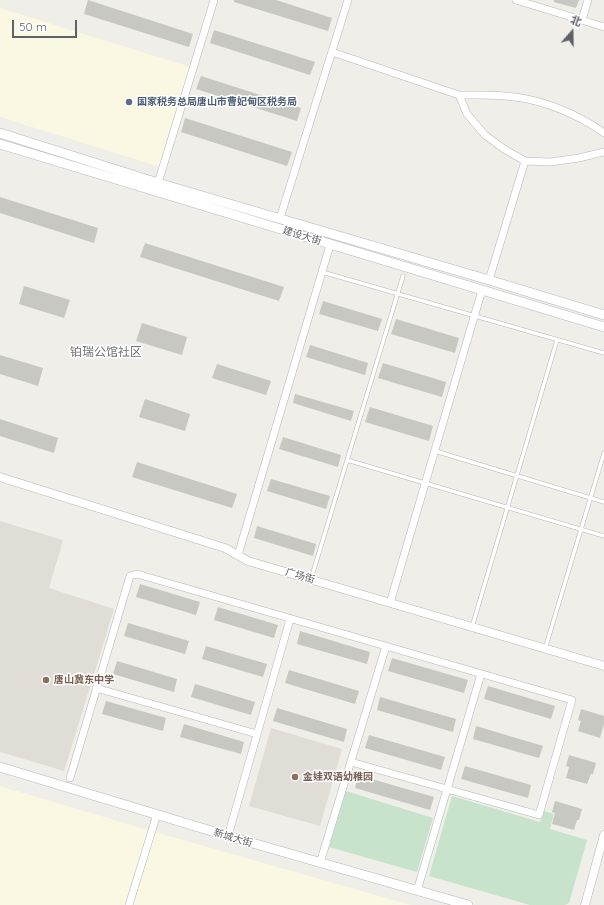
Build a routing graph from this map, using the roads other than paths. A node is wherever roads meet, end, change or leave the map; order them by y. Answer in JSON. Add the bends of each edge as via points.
{"nodes":[{"id":1,"x":214,"y":0,"type":"edge"},
{"id":2,"x":348,"y":0,"type":"edge"},
{"id":3,"x":516,"y":0,"type":"edge"},
{"id":4,"x":588,"y":0,"type":"edge"},
{"id":5,"x":582,"y":20,"type":"junction"},
{"id":6,"x":604,"y":27,"type":"edge"},
{"id":7,"x":332,"y":52,"type":"junction"},
{"id":8,"x":459,"y":95,"type":"junction"},
{"id":9,"x":0,"y":133,"type":"edge"},
{"id":10,"x":604,"y":133,"type":"edge"},
{"id":11,"x":0,"y":144,"type":"edge"},
{"id":12,"x":604,"y":152,"type":"edge"},
{"id":13,"x":525,"y":161,"type":"junction"},
{"id":14,"x":158,"y":183,"type":"junction"},
{"id":15,"x":280,"y":218,"type":"junction"},
{"id":16,"x":330,"y":245,"type":"junction"},
{"id":17,"x":322,"y":272,"type":"junction"},
{"id":18,"x":403,"y":276,"type":"dead end"},
{"id":19,"x":489,"y":280,"type":"junction"},
{"id":20,"x":482,"y":290,"type":"junction"},
{"id":21,"x":397,"y":294,"type":"junction"},
{"id":22,"x":604,"y":315,"type":"edge"},
{"id":23,"x":475,"y":316,"type":"junction"},
{"id":24,"x":604,"y":327,"type":"edge"},
{"id":25,"x":557,"y":340,"type":"junction"},
{"id":26,"x":604,"y":353,"type":"edge"},
{"id":27,"x":435,"y":451,"type":"junction"},
{"id":28,"x":604,"y":453,"type":"edge"},
{"id":29,"x":347,"y":460,"type":"junction"},
{"id":30,"x":516,"y":476,"type":"junction"},
{"id":31,"x":0,"y":477,"type":"edge"},
{"id":32,"x":426,"y":483,"type":"junction"},
{"id":33,"x":590,"y":498,"type":"junction"},
{"id":34,"x":604,"y":502,"type":"edge"},
{"id":35,"x":507,"y":507,"type":"junction"},
{"id":36,"x":581,"y":529,"type":"junction"},
{"id":37,"x":604,"y":536,"type":"edge"},
{"id":38,"x":238,"y":555,"type":"junction"},
{"id":39,"x":311,"y":579,"type":"junction"},
{"id":40,"x":390,"y":603,"type":"junction"},
{"id":41,"x":290,"y":619,"type":"junction"},
{"id":42,"x":472,"y":627,"type":"junction"},
{"id":43,"x":386,"y":646,"type":"junction"},
{"id":44,"x":545,"y":649,"type":"junction"},
{"id":45,"x":604,"y":666,"type":"edge"},
{"id":46,"x":481,"y":674,"type":"junction"},
{"id":47,"x":96,"y":688,"type":"junction"},
{"id":48,"x":257,"y":734,"type":"junction"},
{"id":49,"x":351,"y":762,"type":"junction"},
{"id":50,"x":0,"y":767,"type":"edge"},
{"id":51,"x":70,"y":778,"type":"dead end"},
{"id":52,"x":446,"y":789,"type":"junction"},
{"id":53,"x":156,"y":814,"type":"junction"},
{"id":54,"x":228,"y":836,"type":"junction"},
{"id":55,"x":604,"y":836,"type":"edge"},
{"id":56,"x":320,"y":862,"type":"junction"},
{"id":57,"x":417,"y":890,"type":"junction"},
{"id":58,"x":129,"y":905,"type":"edge"},
{"id":59,"x":468,"y":905,"type":"edge"},
{"id":60,"x":584,"y":905,"type":"edge"}],
"edges":[{"from":1,"to":14,"type":"street"},
{"from":2,"to":7,"type":"street"},
{"from":3,"to":5,"type":"street"},
{"from":4,"to":5,"type":"street"},
{"from":5,"to":6,"type":"street"},
{"from":7,"to":8,"type":"street"},
{"from":7,"to":15,"type":"street"},
{"from":8,"to":10,"type":"street","via":[[510,96],[545,103],[575,116]]},
{"from":8,"to":13,"type":"street","via":[[467,114],[485,135],[504,150]]},
{"from":9,"to":14,"type":"main road","name":"建设大街"},
{"from":11,"to":16,"type":"main road","name":"建设大街"},
{"from":12,"to":13,"type":"street","via":[[550,162]]},
{"from":13,"to":19,"type":"street"},
{"from":14,"to":15,"type":"main road","name":"建设大街"},
{"from":15,"to":19,"type":"main road","name":"建设大街"},
{"from":16,"to":17,"type":"street"},
{"from":16,"to":20,"type":"main road","name":"建设大街"},
{"from":17,"to":21,"type":"lane"},
{"from":17,"to":38,"type":"street"},
{"from":18,"to":21,"type":"lane"},
{"from":19,"to":22,"type":"main road","name":"建设大街"},
{"from":20,"to":23,"type":"street"},
{"from":20,"to":24,"type":"main road","name":"建设大街"},
{"from":21,"to":23,"type":"lane"},
{"from":21,"to":29,"type":"lane"},
{"from":23,"to":25,"type":"lane"},
{"from":23,"to":27,"type":"street"},
{"from":25,"to":26,"type":"lane"},
{"from":25,"to":30,"type":"lane"},
{"from":27,"to":30,"type":"lane"},
{"from":27,"to":32,"type":"street"},
{"from":28,"to":33,"type":"lane"},
{"from":29,"to":32,"type":"lane"},
{"from":29,"to":39,"type":"lane"},
{"from":30,"to":33,"type":"lane"},
{"from":30,"to":35,"type":"lane"},
{"from":31,"to":38,"type":"street","name":"广场街","via":[[225,548]]},
{"from":32,"to":35,"type":"lane"},
{"from":32,"to":40,"type":"street"},
{"from":33,"to":34,"type":"lane"},
{"from":33,"to":36,"type":"lane"},
{"from":35,"to":36,"type":"lane"},
{"from":35,"to":42,"type":"lane"},
{"from":36,"to":37,"type":"lane"},
{"from":36,"to":44,"type":"lane"},
{"from":38,"to":39,"type":"street","name":"广场街","via":[[248,561]]},
{"from":39,"to":40,"type":"street","name":"广场街"},
{"from":40,"to":42,"type":"street","name":"广场街"},
{"from":41,"to":43,"type":"street"},
{"from":41,"to":47,"type":"street","via":[[137,574],[130,576]]},
{"from":41,"to":48,"type":"street"},
{"from":42,"to":44,"type":"street","name":"广场街"},
{"from":43,"to":46,"type":"street"},
{"from":43,"to":49,"type":"street"},
{"from":44,"to":45,"type":"street","name":"广场街"},
{"from":46,"to":52,"type":"street"},
{"from":46,"to":52,"type":"street","via":[[572,700],[539,815]]},
{"from":47,"to":48,"type":"street"},
{"from":47,"to":51,"type":"street"},
{"from":48,"to":54,"type":"street"},
{"from":49,"to":52,"type":"street"},
{"from":49,"to":56,"type":"street"},
{"from":50,"to":53,"type":"main road","name":"新城大街"},
{"from":52,"to":57,"type":"street"},
{"from":53,"to":54,"type":"main road","name":"新城大街"},
{"from":53,"to":58,"type":"street"},
{"from":54,"to":56,"type":"main road","name":"新城大街"},
{"from":55,"to":60,"type":"street"},
{"from":56,"to":57,"type":"main road","name":"新城大街"},
{"from":57,"to":59,"type":"main road","name":"新城大街"}]}
